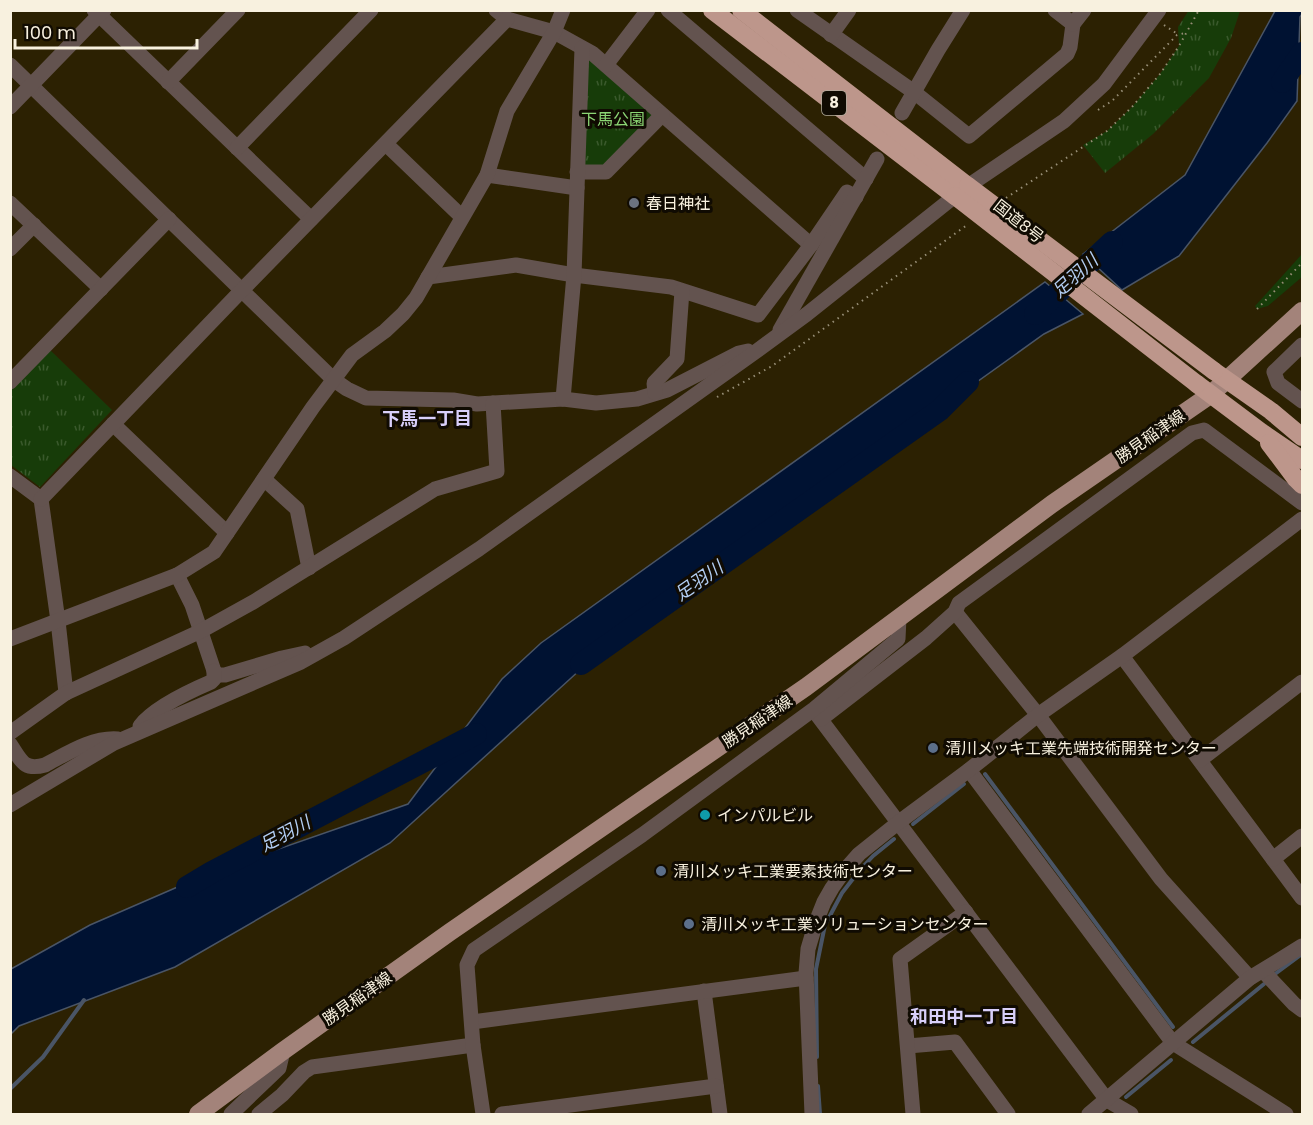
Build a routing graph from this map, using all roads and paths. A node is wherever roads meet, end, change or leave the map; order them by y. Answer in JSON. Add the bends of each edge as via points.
{"nodes":[{"id":1,"x":238,"y":10,"type":"edge"},
{"id":2,"x":371,"y":10,"type":"edge"},
{"id":3,"x":562,"y":10,"type":"edge"},
{"id":4,"x":636,"y":10,"type":"edge"},
{"id":5,"x":648,"y":10,"type":"edge"},
{"id":6,"x":668,"y":10,"type":"edge"},
{"id":7,"x":712,"y":10,"type":"edge"},
{"id":8,"x":741,"y":10,"type":"edge"},
{"id":9,"x":796,"y":10,"type":"edge"},
{"id":10,"x":849,"y":10,"type":"edge"},
{"id":11,"x":963,"y":10,"type":"edge"},
{"id":12,"x":1055,"y":10,"type":"edge"},
{"id":13,"x":1084,"y":10,"type":"edge"},
{"id":14,"x":1198,"y":10,"type":"edge"},
{"id":15,"x":99,"y":12,"type":"edge"},
{"id":16,"x":1157,"y":14,"type":"edge"},
{"id":17,"x":501,"y":15,"type":"edge"},
{"id":18,"x":1073,"y":24,"type":"junction"},
{"id":19,"x":554,"y":32,"type":"junction"},
{"id":20,"x":1187,"y":32,"type":"junction"},
{"id":21,"x":831,"y":35,"type":"junction"},
{"id":22,"x":1179,"y":35,"type":"junction"},
{"id":23,"x":582,"y":48,"type":"junction"},
{"id":24,"x":602,"y":62,"type":"junction"},
{"id":25,"x":10,"y":65,"type":"edge"},
{"id":26,"x":168,"y":82,"type":"junction"},
{"id":27,"x":31,"y":86,"type":"junction"},
{"id":28,"x":914,"y":92,"type":"junction"},
{"id":29,"x":10,"y":107,"type":"edge"},
{"id":30,"x":1096,"y":111,"type":"dead end"},
{"id":31,"x":902,"y":113,"type":"dead end"},
{"id":32,"x":662,"y":115,"type":"junction"},
{"id":33,"x":386,"y":144,"type":"junction"},
{"id":34,"x":237,"y":148,"type":"junction"},
{"id":35,"x":877,"y":159,"type":"dead end"},
{"id":36,"x":577,"y":172,"type":"junction"},
{"id":37,"x":486,"y":175,"type":"junction"},
{"id":38,"x":866,"y":179,"type":"junction"},
{"id":39,"x":576,"y":188,"type":"junction"},
{"id":40,"x":962,"y":191,"type":"junction"},
{"id":41,"x":856,"y":197,"type":"junction"},
{"id":42,"x":1006,"y":198,"type":"dead end"},
{"id":43,"x":10,"y":203,"type":"edge"},
{"id":44,"x":462,"y":218,"type":"junction"},
{"id":45,"x":169,"y":219,"type":"junction"},
{"id":46,"x":312,"y":219,"type":"junction"},
{"id":47,"x":969,"y":224,"type":"dead end"},
{"id":48,"x":34,"y":225,"type":"junction"},
{"id":49,"x":811,"y":245,"type":"junction"},
{"id":50,"x":10,"y":249,"type":"edge"},
{"id":51,"x":1302,"y":264,"type":"edge"},
{"id":52,"x":574,"y":275,"type":"junction"},
{"id":53,"x":428,"y":277,"type":"junction"},
{"id":54,"x":101,"y":290,"type":"junction"},
{"id":55,"x":242,"y":290,"type":"junction"},
{"id":56,"x":682,"y":291,"type":"junction"},
{"id":57,"x":1257,"y":309,"type":"dead end"},
{"id":58,"x":1302,"y":311,"type":"edge"},
{"id":59,"x":777,"y":336,"type":"junction"},
{"id":60,"x":1302,"y":345,"type":"edge"},
{"id":61,"x":758,"y":350,"type":"junction"},
{"id":62,"x":1220,"y":375,"type":"junction"},
{"id":63,"x":334,"y":380,"type":"junction"},
{"id":64,"x":10,"y":382,"type":"edge"},
{"id":65,"x":1204,"y":389,"type":"junction"},
{"id":66,"x":655,"y":393,"type":"junction"},
{"id":67,"x":563,"y":399,"type":"junction"},
{"id":68,"x":711,"y":401,"type":"dead end"},
{"id":69,"x":1302,"y":401,"type":"edge"},
{"id":70,"x":492,"y":403,"type":"junction"},
{"id":71,"x":1271,"y":411,"type":"junction"},
{"id":72,"x":113,"y":424,"type":"junction"},
{"id":73,"x":1302,"y":425,"type":"edge"},
{"id":74,"x":1261,"y":432,"type":"junction"},
{"id":75,"x":1302,"y":437,"type":"edge"},
{"id":76,"x":1302,"y":460,"type":"edge"},
{"id":77,"x":10,"y":476,"type":"edge"},
{"id":78,"x":264,"y":479,"type":"junction"},
{"id":79,"x":1299,"y":482,"type":"edge"},
{"id":80,"x":41,"y":499,"type":"junction"},
{"id":81,"x":1302,"y":503,"type":"edge"},
{"id":82,"x":1302,"y":519,"type":"edge"},
{"id":83,"x":227,"y":533,"type":"junction"},
{"id":84,"x":309,"y":568,"type":"junction"},
{"id":85,"x":177,"y":574,"type":"junction"},
{"id":86,"x":955,"y":612,"type":"junction"},
{"id":87,"x":899,"y":618,"type":"junction"},
{"id":88,"x":58,"y":621,"type":"junction"},
{"id":89,"x":201,"y":631,"type":"junction"},
{"id":90,"x":10,"y":639,"type":"edge"},
{"id":91,"x":323,"y":650,"type":"junction"},
{"id":92,"x":1122,"y":656,"type":"junction"},
{"id":93,"x":214,"y":671,"type":"junction"},
{"id":94,"x":1302,"y":682,"type":"edge"},
{"id":95,"x":66,"y":693,"type":"junction"},
{"id":96,"x":817,"y":714,"type":"junction"},
{"id":97,"x":1038,"y":714,"type":"junction"},
{"id":98,"x":10,"y":733,"type":"edge"},
{"id":99,"x":127,"y":736,"type":"junction"},
{"id":100,"x":10,"y":744,"type":"edge"},
{"id":101,"x":1200,"y":760,"type":"junction"},
{"id":102,"x":969,"y":770,"type":"junction"},
{"id":103,"x":10,"y":805,"type":"edge"},
{"id":104,"x":899,"y":822,"type":"junction"},
{"id":105,"x":1302,"y":836,"type":"edge"},
{"id":106,"x":1273,"y":859,"type":"junction"},
{"id":107,"x":1302,"y":898,"type":"edge"},
{"id":108,"x":966,"y":912,"type":"junction"},
{"id":109,"x":1302,"y":946,"type":"edge"},
{"id":110,"x":1257,"y":975,"type":"junction"},
{"id":111,"x":806,"y":978,"type":"junction"},
{"id":112,"x":704,"y":991,"type":"junction"},
{"id":113,"x":1302,"y":1010,"type":"edge"},
{"id":114,"x":472,"y":1022,"type":"junction"},
{"id":115,"x":1173,"y":1043,"type":"junction"},
{"id":116,"x":473,"y":1045,"type":"junction"},
{"id":117,"x":908,"y":1046,"type":"junction"},
{"id":118,"x":283,"y":1051,"type":"junction"},
{"id":119,"x":716,"y":1086,"type":"junction"},
{"id":120,"x":1107,"y":1100,"type":"junction"},
{"id":121,"x":198,"y":1114,"type":"edge"},
{"id":122,"x":231,"y":1114,"type":"edge"},
{"id":123,"x":259,"y":1114,"type":"edge"},
{"id":124,"x":483,"y":1114,"type":"edge"},
{"id":125,"x":502,"y":1114,"type":"edge"},
{"id":126,"x":720,"y":1114,"type":"edge"},
{"id":127,"x":812,"y":1114,"type":"edge"},
{"id":128,"x":913,"y":1114,"type":"edge"},
{"id":129,"x":1008,"y":1114,"type":"edge"},
{"id":130,"x":1089,"y":1114,"type":"edge"},
{"id":131,"x":1131,"y":1114,"type":"edge"},
{"id":132,"x":1286,"y":1114,"type":"edge"}],
"edges":[{"from":1,"to":26,"type":"street"},
{"from":2,"to":34,"type":"street"},
{"from":3,"to":19,"type":"street"},
{"from":4,"to":24,"type":"street"},
{"from":5,"to":24,"type":"street"},
{"from":6,"to":38,"type":"street"},
{"from":7,"to":40,"type":"highway","name":"国道8号","number":"8"},
{"from":8,"to":40,"type":"highway","name":"国道8号","number":"8"},
{"from":9,"to":21,"type":"street"},
{"from":10,"to":21,"type":"street"},
{"from":11,"to":28,"type":"street"},
{"from":12,"to":18,"type":"street"},
{"from":13,"to":18,"type":"street"},
{"from":14,"to":20,"type":"path"},
{"from":15,"to":26,"type":"street"},
{"from":15,"to":27,"type":"street"},
{"from":16,"to":22,"type":"path"},
{"from":16,"to":40,"type":"street","via":[[1104,84],[1064,121]]},
{"from":17,"to":19,"type":"street"},
{"from":17,"to":33,"type":"street"},
{"from":18,"to":28,"type":"street","via":[[1067,54],[969,136]]},
{"from":19,"to":23,"type":"street"},
{"from":19,"to":37,"type":"street","via":[[507,111]]},
{"from":20,"to":22,"type":"path"},
{"from":20,"to":42,"type":"path","via":[[1160,74],[1107,131]]},
{"from":21,"to":28,"type":"street"},
{"from":22,"to":30,"type":"path","via":[[1112,101]]},
{"from":23,"to":24,"type":"street"},
{"from":23,"to":36,"type":"street"},
{"from":24,"to":32,"type":"street"},
{"from":25,"to":27,"type":"street"},
{"from":26,"to":34,"type":"street"},
{"from":27,"to":29,"type":"street"},
{"from":27,"to":45,"type":"street"},
{"from":28,"to":31,"type":"street"},
{"from":32,"to":36,"type":"street","via":[[606,172]]},
{"from":32,"to":49,"type":"street"},
{"from":33,"to":44,"type":"street"},
{"from":33,"to":46,"type":"street"},
{"from":34,"to":46,"type":"street"},
{"from":35,"to":38,"type":"street"},
{"from":36,"to":39,"type":"street"},
{"from":37,"to":39,"type":"street"},
{"from":37,"to":44,"type":"street"},
{"from":38,"to":41,"type":"street"},
{"from":39,"to":52,"type":"street"},
{"from":40,"to":59,"type":"street"},
{"from":40,"to":62,"type":"highway","name":"国道8号","number":"8","bridge":true},
{"from":40,"to":65,"type":"highway","name":"国道8号","number":"8","bridge":true},
{"from":41,"to":49,"type":"street","via":[[847,192]]},
{"from":41,"to":59,"type":"street"},
{"from":43,"to":48,"type":"street"},
{"from":44,"to":53,"type":"street"},
{"from":45,"to":54,"type":"street"},
{"from":45,"to":55,"type":"street"},
{"from":46,"to":55,"type":"street"},
{"from":47,"to":68,"type":"path","via":[[772,366]]},
{"from":48,"to":50,"type":"street"},
{"from":48,"to":54,"type":"street"},
{"from":49,"to":56,"type":"street","via":[[758,315]]},
{"from":51,"to":57,"type":"path"},
{"from":52,"to":53,"type":"street","via":[[516,265]]},
{"from":52,"to":56,"type":"street"},
{"from":52,"to":67,"type":"street"},
{"from":53,"to":63,"type":"street","via":[[403,314],[352,356]]},
{"from":54,"to":64,"type":"street"},
{"from":55,"to":63,"type":"street"},
{"from":55,"to":72,"type":"street"},
{"from":56,"to":66,"type":"street","via":[[676,360],[654,382]]},
{"from":58,"to":62,"type":"main road","name":"勝見稲津線"},
{"from":59,"to":61,"type":"street"},
{"from":60,"to":69,"type":"street","via":[[1274,372],[1278,383]]},
{"from":61,"to":66,"type":"street","via":[[739,352]]},
{"from":61,"to":91,"type":"street","via":[[478,549]]},
{"from":62,"to":65,"type":"main road","name":"勝見稲津線"},
{"from":62,"to":71,"type":"highway","name":"国道8号"},
{"from":63,"to":70,"type":"street","via":[[366,398]]},
{"from":63,"to":78,"type":"street"},
{"from":65,"to":74,"type":"highway","name":"国道8号","number":"8"},
{"from":65,"to":87,"type":"main road","name":"勝見稲津線"},
{"from":66,"to":67,"type":"street","via":[[596,403]]},
{"from":67,"to":70,"type":"street"},
{"from":70,"to":84,"type":"street","via":[[497,471],[435,489]]},
{"from":71,"to":73,"type":"highway"},
{"from":71,"to":75,"type":"highway","name":"国道8号"},
{"from":72,"to":80,"type":"street"},
{"from":72,"to":83,"type":"street"},
{"from":74,"to":76,"type":"highway","name":"国道8号","number":"8"},
{"from":74,"to":79,"type":"highway","number":"8"},
{"from":77,"to":80,"type":"street"},
{"from":78,"to":83,"type":"street"},
{"from":78,"to":84,"type":"street","via":[[297,509]]},
{"from":80,"to":88,"type":"street"},
{"from":81,"to":86,"type":"street","via":[[1204,430],[1192,433],[959,603]]},
{"from":82,"to":92,"type":"street"},
{"from":83,"to":85,"type":"street","via":[[214,552]]},
{"from":84,"to":89,"type":"street"},
{"from":85,"to":88,"type":"street"},
{"from":85,"to":89,"type":"street"},
{"from":86,"to":96,"type":"street","via":[[926,638]]},
{"from":86,"to":97,"type":"street"},
{"from":87,"to":96,"type":"street","via":[[898,639]]},
{"from":87,"to":118,"type":"main road","name":"勝見稲津線"},
{"from":88,"to":90,"type":"street"},
{"from":88,"to":95,"type":"street"},
{"from":89,"to":93,"type":"street"},
{"from":89,"to":95,"type":"street"},
{"from":91,"to":93,"type":"street","via":[[225,675]]},
{"from":91,"to":99,"type":"street"},
{"from":92,"to":97,"type":"street"},
{"from":92,"to":101,"type":"street"},
{"from":93,"to":99,"type":"street","via":[[211,682],[183,695]]},
{"from":94,"to":101,"type":"street"},
{"from":95,"to":98,"type":"street"},
{"from":96,"to":104,"type":"street"},
{"from":96,"to":114,"type":"street","via":[[474,950],[467,965]]},
{"from":97,"to":102,"type":"street"},
{"from":97,"to":110,"type":"street","via":[[1161,879]]},
{"from":99,"to":100,"type":"street","via":[[96,740],[36,767],[23,764]]},
{"from":99,"to":103,"type":"street"},
{"from":101,"to":106,"type":"street"},
{"from":102,"to":104,"type":"street"},
{"from":102,"to":115,"type":"street"},
{"from":104,"to":108,"type":"street"},
{"from":104,"to":111,"type":"street","via":[[858,854],[832,888],[816,922]]},
{"from":105,"to":106,"type":"street"},
{"from":106,"to":107,"type":"street"},
{"from":108,"to":117,"type":"street","via":[[900,959]]},
{"from":108,"to":120,"type":"street"},
{"from":109,"to":110,"type":"street"},
{"from":110,"to":113,"type":"street"},
{"from":110,"to":115,"type":"street"},
{"from":111,"to":112,"type":"street"},
{"from":111,"to":127,"type":"street"},
{"from":112,"to":114,"type":"street"},
{"from":112,"to":119,"type":"street"},
{"from":114,"to":116,"type":"street"},
{"from":115,"to":120,"type":"street"},
{"from":115,"to":132,"type":"street"},
{"from":116,"to":123,"type":"street","via":[[312,1067]]},
{"from":116,"to":124,"type":"street"},
{"from":117,"to":128,"type":"street"},
{"from":117,"to":129,"type":"street","via":[[955,1042]]},
{"from":118,"to":121,"type":"main road","name":"勝見稲津線"},
{"from":118,"to":122,"type":"street","via":[[279,1068]]},
{"from":119,"to":125,"type":"street"},
{"from":119,"to":126,"type":"street"},
{"from":120,"to":130,"type":"street"},
{"from":120,"to":131,"type":"street"}]}
